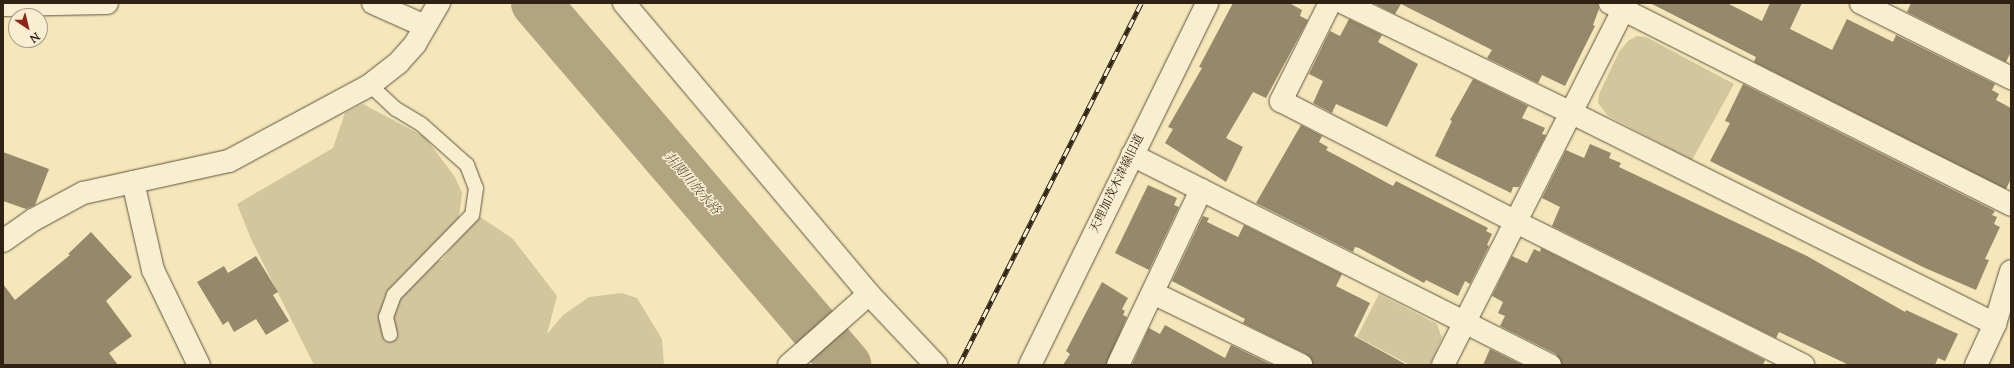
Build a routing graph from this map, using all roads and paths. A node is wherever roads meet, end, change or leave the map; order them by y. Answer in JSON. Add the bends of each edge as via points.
{"nodes":[{"id":1,"x":107,"y":3,"type":"edge"},
{"id":2,"x":373,"y":3,"type":"edge"},
{"id":3,"x":439,"y":3,"type":"edge"},
{"id":4,"x":624,"y":3,"type":"edge"},
{"id":5,"x":1207,"y":3,"type":"edge"},
{"id":6,"x":1330,"y":3,"type":"edge"},
{"id":7,"x":1344,"y":3,"type":"edge"},
{"id":8,"x":1861,"y":3,"type":"edge"},
{"id":9,"x":3,"y":5,"type":"edge"},
{"id":10,"x":1620,"y":5,"type":"edge"},
{"id":11,"x":425,"y":26,"type":"junction"},
{"id":12,"x":2011,"y":78,"type":"edge"},
{"id":13,"x":370,"y":85,"type":"junction"},
{"id":14,"x":1572,"y":113,"type":"junction"},
{"id":15,"x":1132,"y":155,"type":"junction"},
{"id":16,"x":133,"y":182,"type":"junction"},
{"id":17,"x":1201,"y":190,"type":"junction"},
{"id":18,"x":2011,"y":205,"type":"edge"},
{"id":19,"x":1516,"y":222,"type":"junction"},
{"id":20,"x":3,"y":242,"type":"edge"},
{"id":21,"x":2011,"y":271,"type":"edge"},
{"id":22,"x":1152,"y":293,"type":"junction"},
{"id":23,"x":865,"y":298,"type":"junction"},
{"id":24,"x":1466,"y":321,"type":"junction"},
{"id":25,"x":1994,"y":324,"type":"junction"},
{"id":26,"x":390,"y":335,"type":"dead end"},
{"id":27,"x":199,"y":365,"type":"edge"},
{"id":28,"x":789,"y":365,"type":"edge"},
{"id":29,"x":936,"y":365,"type":"edge"},
{"id":30,"x":1030,"y":365,"type":"edge"},
{"id":31,"x":1118,"y":365,"type":"edge"},
{"id":32,"x":1301,"y":365,"type":"edge"},
{"id":33,"x":1443,"y":365,"type":"edge"},
{"id":34,"x":1550,"y":365,"type":"edge"},
{"id":35,"x":1803,"y":365,"type":"edge"},
{"id":36,"x":1976,"y":365,"type":"edge"}],
"edges":[{"from":1,"to":9,"type":"street"},
{"from":2,"to":11,"type":"street"},
{"from":3,"to":11,"type":"street"},
{"from":4,"to":23,"type":"street"},
{"from":5,"to":15,"type":"street","name":"天理加茂木津線旧道"},
{"from":6,"to":19,"type":"street","via":[[1281,101]]},
{"from":7,"to":14,"type":"street"},
{"from":8,"to":12,"type":"street"},
{"from":10,"to":14,"type":"street"},
{"from":10,"to":18,"type":"street"},
{"from":11,"to":13,"type":"street","via":[[415,44],[399,62]]},
{"from":13,"to":16,"type":"street","via":[[229,161]]},
{"from":13,"to":26,"type":"lane","via":[[396,109],[422,124],[467,165],[476,188],[472,214],[394,296],[386,317]]},
{"from":14,"to":19,"type":"street"},
{"from":14,"to":25,"type":"street"},
{"from":15,"to":17,"type":"street"},
{"from":15,"to":30,"type":"street","name":"天理加茂木津線旧道"},
{"from":16,"to":20,"type":"street","via":[[83,193],[33,220]]},
{"from":16,"to":27,"type":"street","via":[[153,270]]},
{"from":17,"to":22,"type":"street"},
{"from":17,"to":24,"type":"street"},
{"from":19,"to":24,"type":"street"},
{"from":19,"to":35,"type":"street"},
{"from":21,"to":25,"type":"street"},
{"from":22,"to":31,"type":"street"},
{"from":22,"to":32,"type":"street"},
{"from":23,"to":28,"type":"street"},
{"from":23,"to":29,"type":"street"},
{"from":24,"to":33,"type":"street"},
{"from":24,"to":34,"type":"street"},
{"from":25,"to":36,"type":"street"}]}
